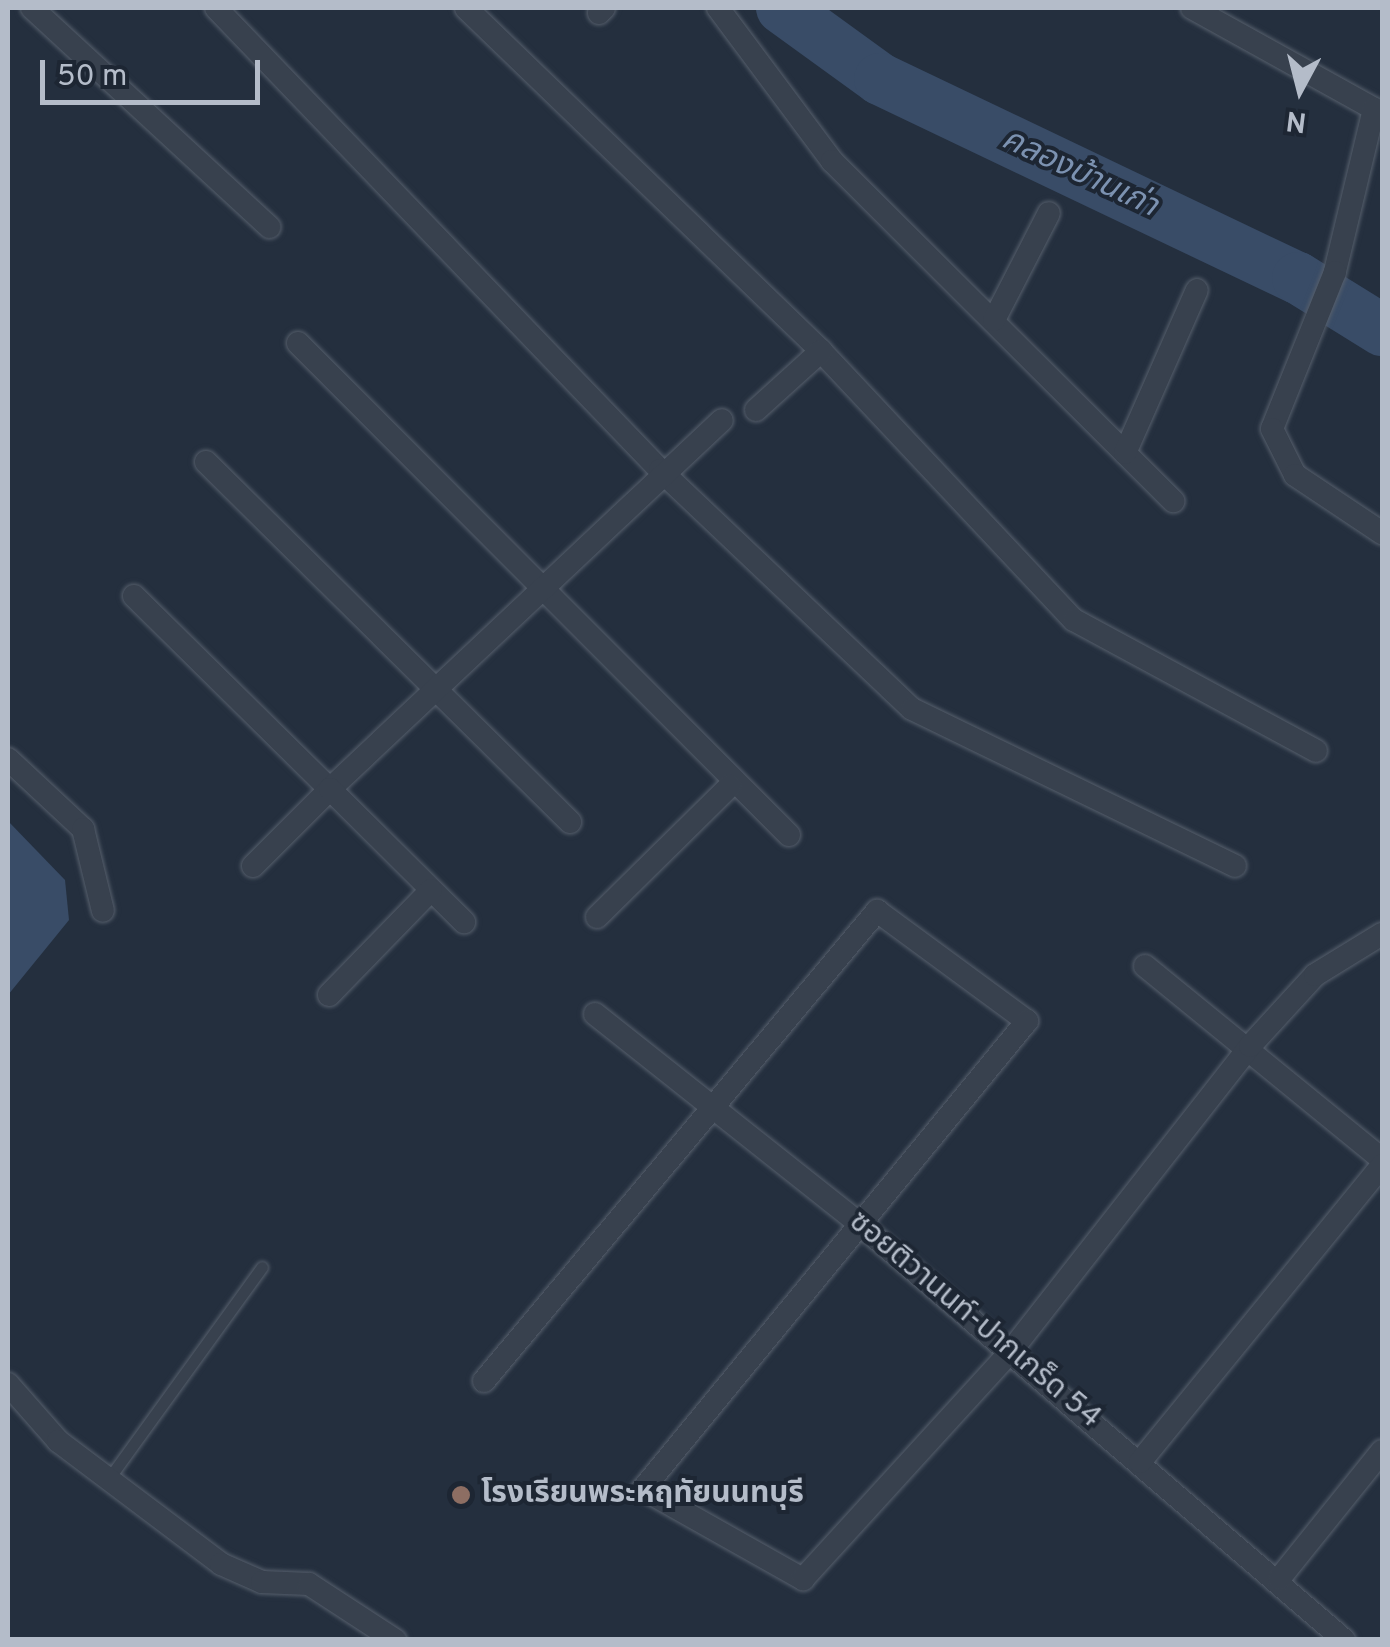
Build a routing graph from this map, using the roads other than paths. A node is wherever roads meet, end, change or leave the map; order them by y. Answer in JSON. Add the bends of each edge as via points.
{"nodes":[{"id":1,"x":32,"y":8,"type":"edge"},
{"id":2,"x":216,"y":8,"type":"edge"},
{"id":3,"x":466,"y":8,"type":"edge"},
{"id":4,"x":718,"y":8,"type":"edge"},
{"id":5,"x":1192,"y":8,"type":"edge"},
{"id":6,"x":1378,"y":106,"type":"edge"},
{"id":7,"x":1049,"y":213,"type":"dead end"},
{"id":8,"x":269,"y":227,"type":"dead end"},
{"id":9,"x":1198,"y":290,"type":"dead end"},
{"id":10,"x":994,"y":320,"type":"junction"},
{"id":11,"x":298,"y":343,"type":"dead end"},
{"id":12,"x":821,"y":351,"type":"junction"},
{"id":13,"x":756,"y":410,"type":"dead end"},
{"id":14,"x":722,"y":420,"type":"dead end"},
{"id":15,"x":1125,"y":453,"type":"junction"},
{"id":16,"x":206,"y":462,"type":"dead end"},
{"id":17,"x":660,"y":470,"type":"junction"},
{"id":18,"x":1174,"y":501,"type":"dead end"},
{"id":19,"x":1382,"y":533,"type":"edge"},
{"id":20,"x":541,"y":588,"type":"junction"},
{"id":21,"x":134,"y":596,"type":"dead end"},
{"id":22,"x":441,"y":694,"type":"junction"},
{"id":23,"x":1316,"y":751,"type":"dead end"},
{"id":24,"x":8,"y":759,"type":"edge"},
{"id":25,"x":730,"y":786,"type":"junction"},
{"id":26,"x":330,"y":789,"type":"junction"},
{"id":27,"x":570,"y":822,"type":"dead end"},
{"id":28,"x":788,"y":836,"type":"dead end"},
{"id":29,"x":253,"y":866,"type":"dead end"},
{"id":30,"x":1235,"y":866,"type":"dead end"},
{"id":31,"x":431,"y":890,"type":"junction"},
{"id":32,"x":103,"y":910,"type":"dead end"},
{"id":33,"x":597,"y":917,"type":"dead end"},
{"id":34,"x":464,"y":922,"type":"dead end"},
{"id":35,"x":1382,"y":934,"type":"edge"},
{"id":36,"x":1144,"y":966,"type":"dead end"},
{"id":37,"x":330,"y":995,"type":"dead end"},
{"id":38,"x":595,"y":1014,"type":"dead end"},
{"id":39,"x":1250,"y":1046,"type":"junction"},
{"id":40,"x":709,"y":1105,"type":"junction"},
{"id":41,"x":1382,"y":1162,"type":"edge"},
{"id":42,"x":860,"y":1225,"type":"junction"},
{"id":43,"x":262,"y":1267,"type":"dead end"},
{"id":44,"x":1011,"y":1351,"type":"junction"},
{"id":45,"x":484,"y":1381,"type":"dead end"},
{"id":46,"x":8,"y":1384,"type":"edge"},
{"id":47,"x":1382,"y":1450,"type":"edge"},
{"id":48,"x":1140,"y":1462,"type":"junction"},
{"id":49,"x":107,"y":1481,"type":"junction"},
{"id":50,"x":1278,"y":1579,"type":"junction"},
{"id":51,"x":396,"y":1640,"type":"edge"},
{"id":52,"x":1344,"y":1640,"type":"edge"}],
"edges":[{"from":1,"to":8,"type":"street"},
{"from":2,"to":17,"type":"street"},
{"from":3,"to":12,"type":"street"},
{"from":4,"to":10,"type":"street","via":[[832,161]]},
{"from":5,"to":6,"type":"street"},
{"from":6,"to":19,"type":"street","via":[[1335,272],[1273,439],[1296,474]]},
{"from":7,"to":10,"type":"street"},
{"from":9,"to":15,"type":"street"},
{"from":10,"to":15,"type":"street"},
{"from":11,"to":20,"type":"street"},
{"from":12,"to":13,"type":"street"},
{"from":12,"to":23,"type":"street","via":[[1074,620]]},
{"from":14,"to":17,"type":"street"},
{"from":15,"to":18,"type":"street"},
{"from":16,"to":22,"type":"street"},
{"from":17,"to":20,"type":"street"},
{"from":17,"to":30,"type":"street","via":[[912,709]]},
{"from":20,"to":22,"type":"street"},
{"from":20,"to":25,"type":"street"},
{"from":21,"to":26,"type":"street"},
{"from":22,"to":26,"type":"street"},
{"from":22,"to":27,"type":"street"},
{"from":24,"to":32,"type":"street","via":[[83,829]]},
{"from":25,"to":28,"type":"street"},
{"from":25,"to":33,"type":"street"},
{"from":26,"to":29,"type":"street"},
{"from":26,"to":31,"type":"street"},
{"from":31,"to":34,"type":"street"},
{"from":31,"to":37,"type":"street"},
{"from":35,"to":39,"type":"street","via":[[1315,976]]},
{"from":36,"to":39,"type":"street"},
{"from":38,"to":40,"type":"street","name":"ซอยติวานนท์-ปากเกร็ด 54"},
{"from":39,"to":41,"type":"street"},
{"from":39,"to":44,"type":"street"},
{"from":40,"to":42,"type":"street","name":"ซอยติวานนท์-ปากเกร็ด 54"},
{"from":40,"to":42,"type":"street","via":[[878,911],[1027,1020]]},
{"from":40,"to":45,"type":"street"},
{"from":41,"to":48,"type":"street"},
{"from":42,"to":44,"type":"street","name":"ซอยติวานนท์-ปากเกร็ด 54"},
{"from":42,"to":44,"type":"street","via":[[644,1482],[646,1498],[803,1579]]},
{"from":43,"to":49,"type":"lane"},
{"from":44,"to":48,"type":"street","name":"ซอยติวานนท์-ปากเกร็ด 54"},
{"from":46,"to":49,"type":"street"},
{"from":47,"to":50,"type":"street"},
{"from":48,"to":50,"type":"street","name":"ซอยติวานนท์-ปากเกร็ด 54"},
{"from":49,"to":51,"type":"street","via":[[221,1564],[262,1582],[309,1584]]},
{"from":50,"to":52,"type":"street","name":"ซอยติวานนท์-ปากเกร็ด 54"}]}
